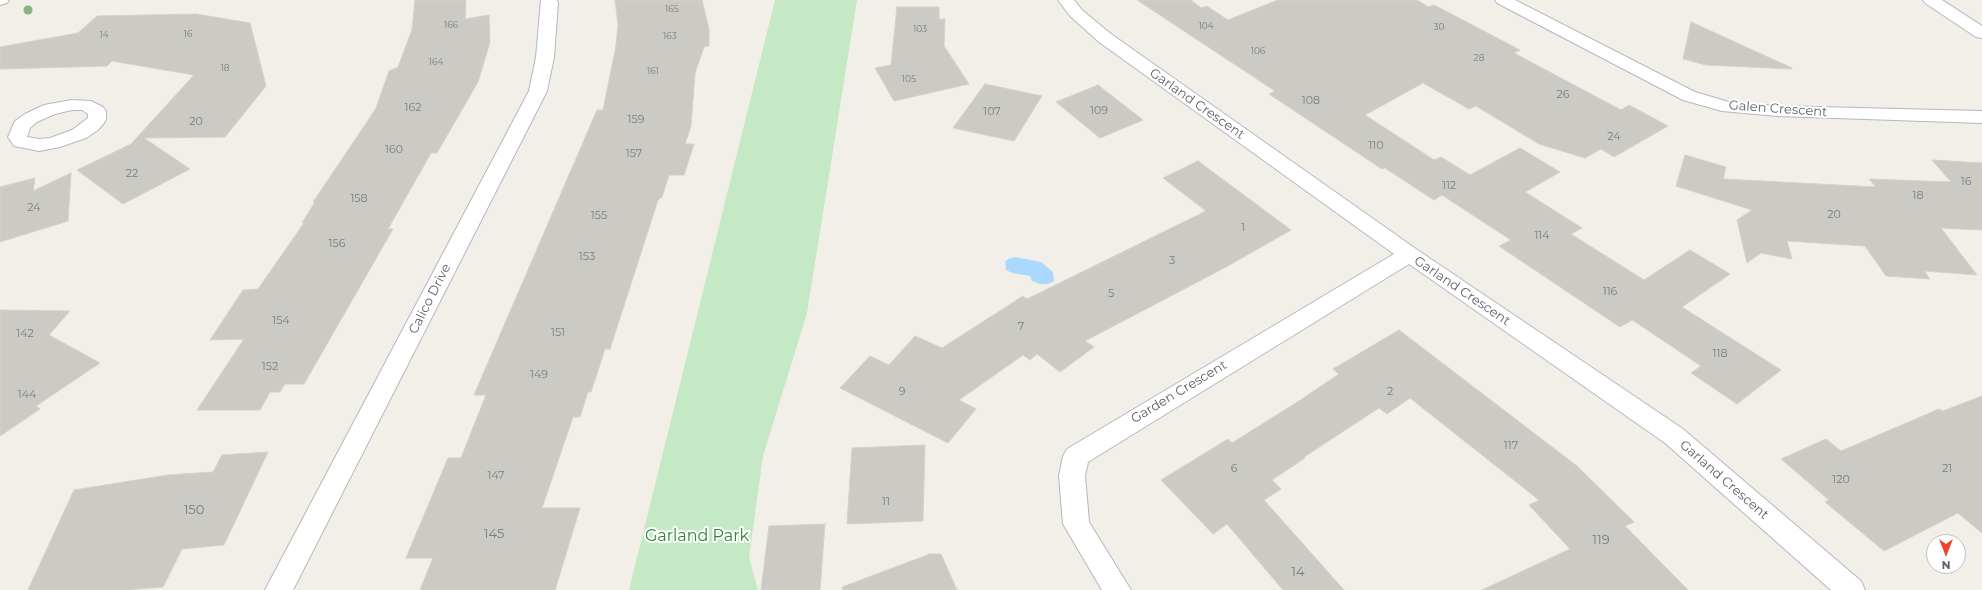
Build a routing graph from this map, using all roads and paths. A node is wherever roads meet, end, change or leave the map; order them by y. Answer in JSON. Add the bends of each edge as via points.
{"nodes":[{"id":1,"x":548,"y":0,"type":"edge"},
{"id":2,"x":1066,"y":0,"type":"edge"},
{"id":3,"x":1503,"y":0,"type":"edge"},
{"id":4,"x":1930,"y":0,"type":"edge"},
{"id":5,"x":1982,"y":33,"type":"edge"},
{"id":6,"x":1982,"y":117,"type":"edge"},
{"id":7,"x":21,"y":128,"type":"dead end"},
{"id":8,"x":0,"y":132,"type":"edge"},
{"id":9,"x":1409,"y":254,"type":"junction"},
{"id":10,"x":279,"y":590,"type":"edge"},
{"id":11,"x":1117,"y":590,"type":"edge"},
{"id":12,"x":1851,"y":590,"type":"edge"}],
"edges":[{"from":1,"to":10,"type":"street","name":"Calico Drive","via":[[550,3],[546,57],[538,91]]},
{"from":2,"to":9,"type":"street","name":"Garland Crescent","via":[[1076,13],[1105,38]]},
{"from":3,"to":6,"type":"street","name":"Galen Crescent","via":[[1689,96],[1728,107],[1777,111]]},
{"from":4,"to":5,"type":"street"},
{"from":7,"to":8,"type":"street"},
{"from":9,"to":11,"type":"street","name":"Garden Crescent","via":[[1076,456],[1072,476],[1076,524]]},
{"from":9,"to":12,"type":"street","name":"Garland Crescent","via":[[1674,436]]}]}
